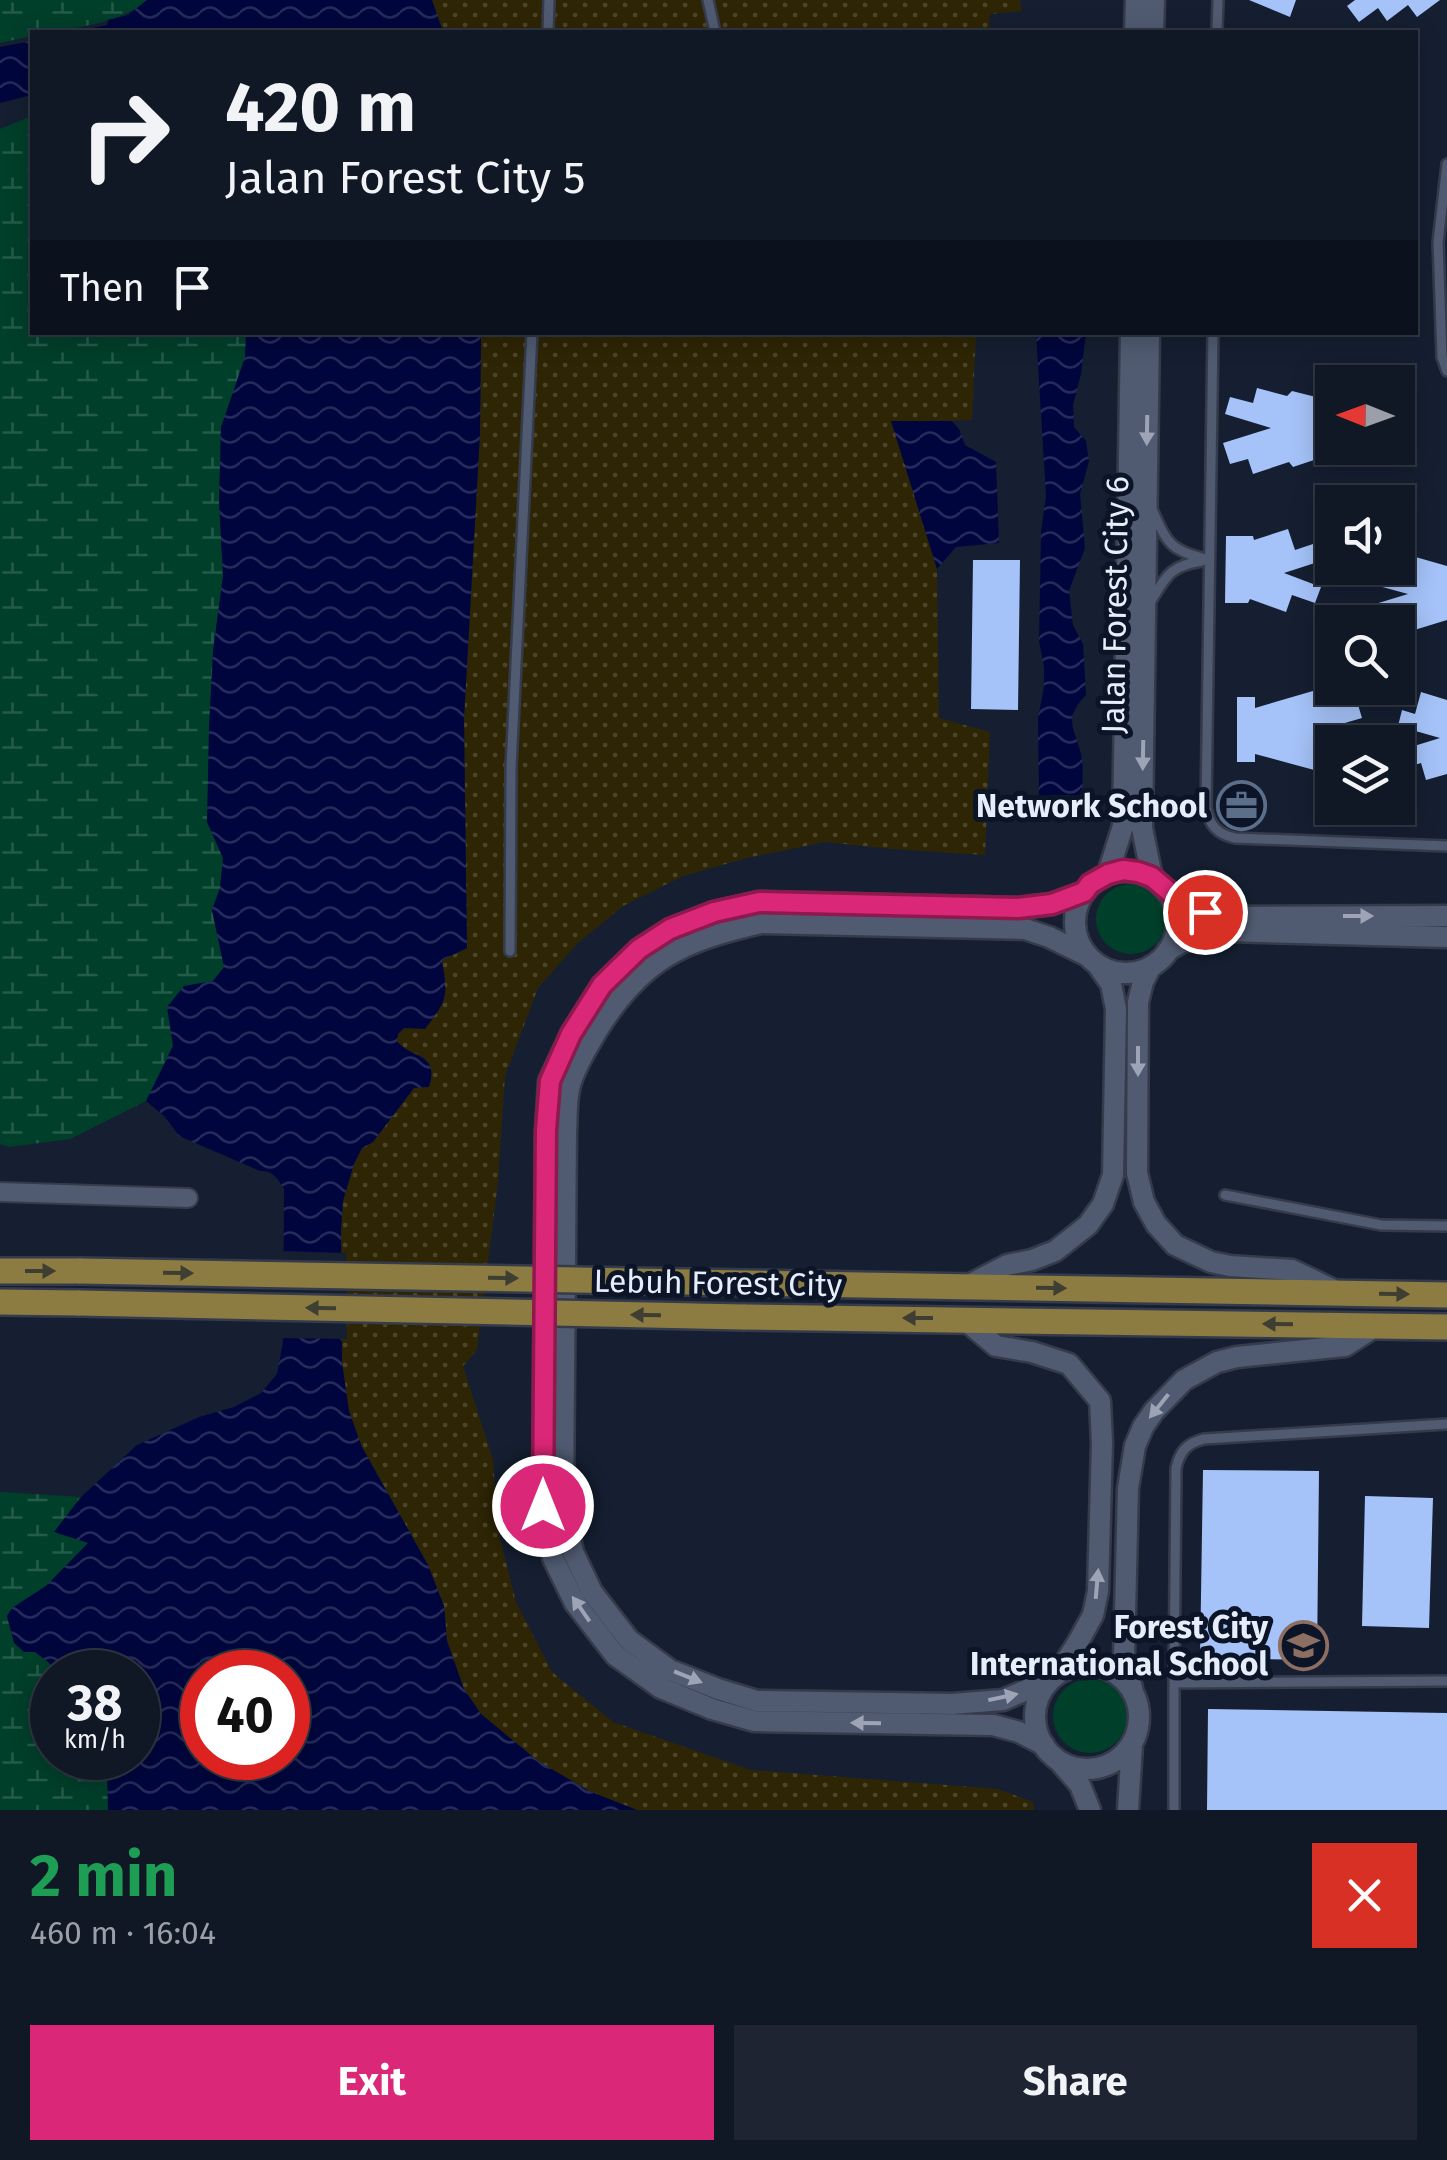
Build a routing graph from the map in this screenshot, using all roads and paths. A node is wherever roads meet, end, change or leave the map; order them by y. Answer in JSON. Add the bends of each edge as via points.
{"nodes":[{"id":1,"x":549,"y":0,"type":"edge"},
{"id":2,"x":708,"y":0,"type":"edge"},
{"id":3,"x":1136,"y":0,"type":"edge"},
{"id":4,"x":1154,"y":0,"type":"edge"},
{"id":5,"x":1218,"y":0,"type":"edge"},
{"id":6,"x":548,"y":30,"type":"edge"},
{"id":7,"x":715,"y":30,"type":"edge"},
{"id":8,"x":1136,"y":30,"type":"edge"},
{"id":9,"x":1153,"y":30,"type":"edge"},
{"id":10,"x":1217,"y":30,"type":"edge"},
{"id":11,"x":1447,"y":164,"type":"edge"},
{"id":12,"x":532,"y":335,"type":"edge"},
{"id":13,"x":1131,"y":335,"type":"edge"},
{"id":14,"x":1149,"y":335,"type":"edge"},
{"id":15,"x":1213,"y":335,"type":"edge"},
{"id":16,"x":1447,"y":371,"type":"edge"},
{"id":17,"x":1146,"y":496,"type":"junction"},
{"id":18,"x":1210,"y":560,"type":"junction"},
{"id":19,"x":1145,"y":612,"type":"junction"},
{"id":20,"x":1447,"y":846,"type":"edge"},
{"id":21,"x":1108,"y":874,"type":"junction"},
{"id":22,"x":1158,"y":882,"type":"junction"},
{"id":23,"x":1084,"y":892,"type":"junction"},
{"id":24,"x":1447,"y":916,"type":"edge"},
{"id":25,"x":1447,"y":936,"type":"edge"},
{"id":26,"x":1168,"y":950,"type":"junction"},
{"id":27,"x":510,"y":952,"type":"dead end"},
{"id":28,"x":1092,"y":960,"type":"junction"},
{"id":29,"x":1151,"y":966,"type":"junction"},
{"id":30,"x":0,"y":1192,"type":"edge"},
{"id":31,"x":1225,"y":1195,"type":"dead end"},
{"id":32,"x":188,"y":1198,"type":"dead end"},
{"id":33,"x":1447,"y":1226,"type":"edge"},
{"id":34,"x":0,"y":1271,"type":"edge"},
{"id":35,"x":965,"y":1287,"type":"junction"},
{"id":36,"x":1341,"y":1293,"type":"junction"},
{"id":37,"x":1447,"y":1295,"type":"edge"},
{"id":38,"x":0,"y":1302,"type":"edge"},
{"id":39,"x":964,"y":1318,"type":"junction"},
{"id":40,"x":1376,"y":1326,"type":"junction"},
{"id":41,"x":1447,"y":1327,"type":"edge"},
{"id":42,"x":1447,"y":1424,"type":"edge"},
{"id":43,"x":1054,"y":1676,"type":"junction"},
{"id":44,"x":1447,"y":1682,"type":"edge"},
{"id":45,"x":1174,"y":1683,"type":"junction"},
{"id":46,"x":1132,"y":1688,"type":"junction"},
{"id":47,"x":1132,"y":1744,"type":"junction"},
{"id":48,"x":1044,"y":1745,"type":"junction"},
{"id":49,"x":1060,"y":1762,"type":"junction"},
{"id":50,"x":1090,"y":1810,"type":"edge"},
{"id":51,"x":1128,"y":1810,"type":"edge"},
{"id":52,"x":1174,"y":1810,"type":"edge"}],
"edges":[{"from":1,"to":6,"type":"lane"},
{"from":2,"to":7,"type":"lane"},
{"from":3,"to":8,"type":"street"},
{"from":4,"to":9,"type":"street"},
{"from":5,"to":10,"type":"lane"},
{"from":11,"to":16,"type":"lane","via":[[1438,242]]},
{"from":12,"to":27,"type":"lane"},
{"from":13,"to":21,"type":"street","name":"Jalan Forest City 6","via":[[1123,826]]},
{"from":14,"to":17,"type":"street","name":"Jalan Forest City 6","one_way":true},
{"from":15,"to":18,"type":"lane"},
{"from":17,"to":18,"type":"lane","via":[[1169,541],[1180,552]]},
{"from":17,"to":19,"type":"street","name":"Jalan Forest City 6"},
{"from":18,"to":19,"type":"lane","via":[[1171,570]]},
{"from":18,"to":20,"type":"lane","via":[[1206,807],[1214,828],[1235,838]]},
{"from":19,"to":22,"type":"street","name":"Jalan Forest City 6","one_way":true,"via":[[1142,828]]},
{"from":21,"to":22,"type":"street","via":[[1138,872]]},
{"from":21,"to":23,"type":"street"},
{"from":22,"to":24,"type":"street","one_way":true,"via":[[1185,905],[1228,917]]},
{"from":22,"to":26,"type":"street","via":[[1177,918]]},
{"from":23,"to":28,"type":"street","via":[[1075,925]]},
{"from":48,"to":23,"type":"street","one_way":true,"via":[[993,1725],[754,1721],[661,1688],[615,1655],[575,1603],[553,1558],[543,1506],[546,1130],[550,1081],[571,1034],[602,985],[670,929],[759,902],[1018,908]]},
{"from":25,"to":26,"type":"street","via":[[1227,931],[1188,938]]},
{"from":26,"to":29,"type":"street"},
{"from":28,"to":29,"type":"street","via":[[1118,972]]},
{"from":28,"to":35,"type":"street","via":[[1111,984],[1116,1009],[1113,1175],[1103,1204],[1055,1252]]},
{"from":28,"to":43,"type":"street","one_way":true,"via":[[1026,929],[761,922],[720,932],[679,948],[617,998],[570,1086],[566,1132],[563,1504],[572,1552],[629,1640],[670,1670],[757,1701],[1002,1700]]},
{"from":29,"to":36,"type":"street","one_way":true,"via":[[1138,1002],[1137,1173],[1156,1224],[1175,1245],[1210,1262],[1292,1270]]},
{"from":30,"to":32,"type":"street"},
{"from":31,"to":33,"type":"lane","via":[[1381,1225]]},
{"from":34,"to":35,"type":"main road","name":"Lebuh Forest City","one_way":true,"bridge":true},
{"from":35,"to":36,"type":"main road","name":"Lebuh Forest City","one_way":true},
{"from":36,"to":37,"type":"main road","name":"Lebuh Forest City","one_way":true},
{"from":39,"to":38,"type":"main road","name":"Lebuh Forest City","one_way":true,"bridge":true},
{"from":40,"to":39,"type":"main road","name":"Lebuh Forest City","one_way":true},
{"from":43,"to":39,"type":"street","one_way":true,"via":[[1077,1644],[1098,1591],[1100,1401],[1069,1364],[996,1346]]},
{"from":40,"to":41,"type":"main road","name":"Lebuh Forest City"},
{"from":40,"to":46,"type":"street","one_way":true,"via":[[1344,1346],[1217,1362],[1168,1394],[1143,1427],[1128,1488],[1124,1656]]},
{"from":42,"to":45,"type":"lane","via":[[1204,1439],[1184,1448],[1176,1468]]},
{"from":43,"to":46,"type":"street","via":[[1081,1664],[1104,1667]]},
{"from":43,"to":48,"type":"street","via":[[1035,1711]]},
{"from":44,"to":45,"type":"lane"},
{"from":45,"to":52,"type":"lane"},
{"from":46,"to":47,"type":"street","via":[[1140,1710]]},
{"from":47,"to":49,"type":"street","via":[[1105,1766],[1082,1769]]},
{"from":47,"to":51,"type":"street"},
{"from":48,"to":49,"type":"street"},
{"from":49,"to":50,"type":"street"}]}
